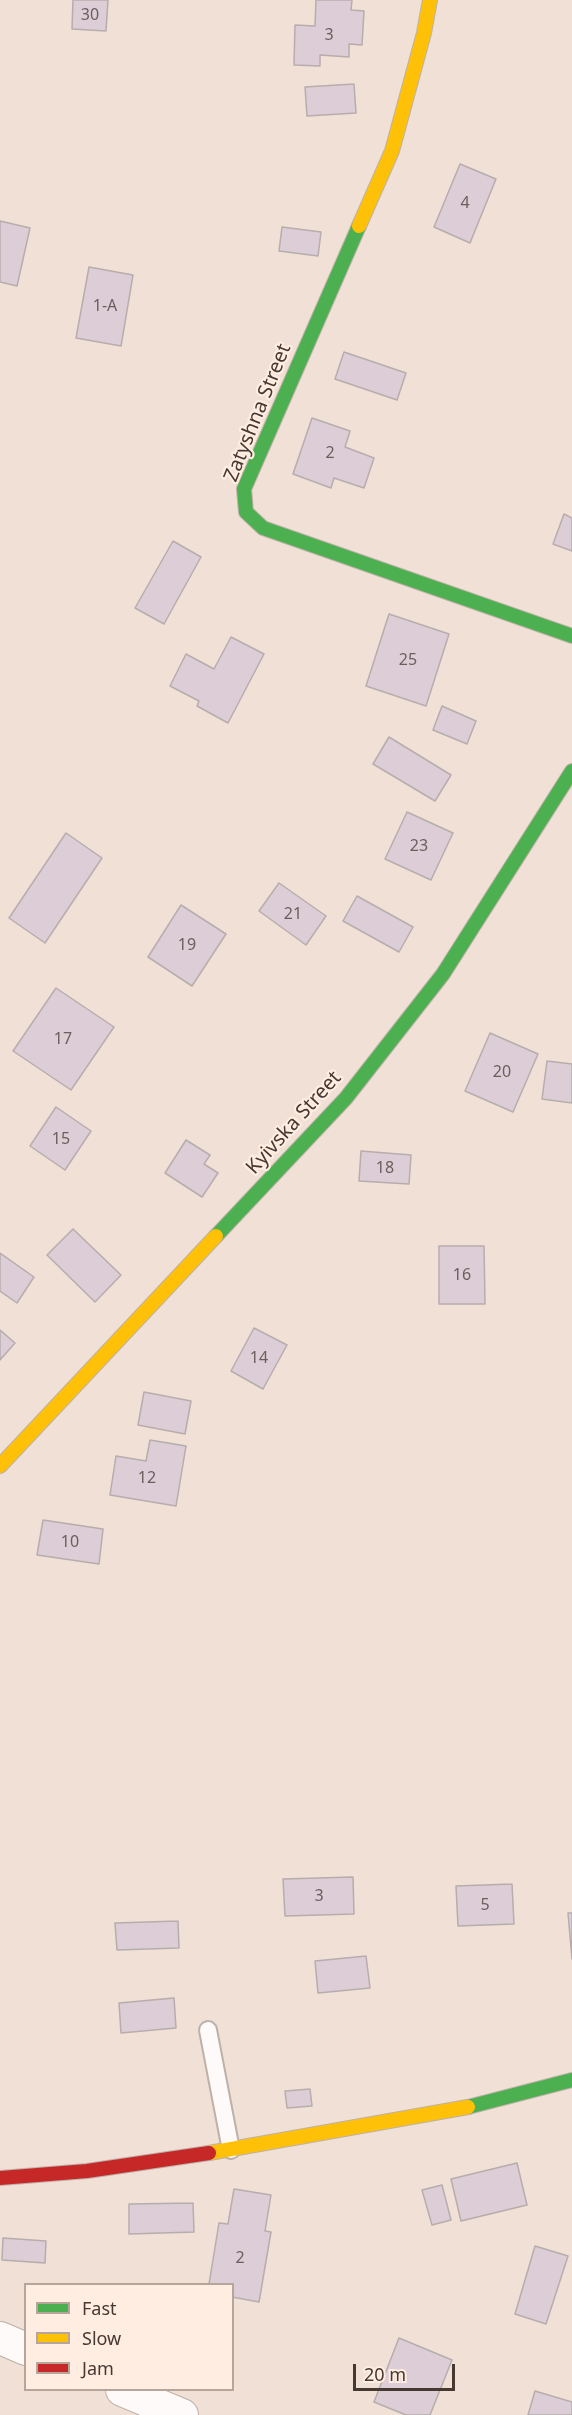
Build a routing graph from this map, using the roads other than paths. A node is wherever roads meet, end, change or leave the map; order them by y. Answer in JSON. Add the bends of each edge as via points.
{"nodes":[{"id":1,"x":430,"y":0,"type":"edge"},
{"id":2,"x":572,"y":636,"type":"edge"},
{"id":3,"x":572,"y":771,"type":"edge"},
{"id":4,"x":0,"y":1466,"type":"edge"},
{"id":5,"x":208,"y":2030,"type":"dead end"},
{"id":6,"x":572,"y":2080,"type":"edge"},
{"id":7,"x":231,"y":2150,"type":"junction"},
{"id":8,"x":0,"y":2178,"type":"edge"},
{"id":9,"x":0,"y":2338,"type":"edge"},
{"id":10,"x":24,"y":2348,"type":"edge"},
{"id":11,"x":124,"y":2391,"type":"edge"},
{"id":12,"x":182,"y":2415,"type":"edge"}],
"edges":[{"from":1,"to":2,"type":"street","name":"Zatyshna Street","via":[[392,151],[244,489],[246,512],[263,528]]},
{"from":3,"to":4,"type":"street","name":"Kyivska Street","via":[[443,974],[346,1098]]},
{"from":5,"to":7,"type":"lane"},
{"from":6,"to":7,"type":"street","via":[[446,2112]]},
{"from":7,"to":8,"type":"street","via":[[87,2171]]},
{"from":9,"to":10,"type":"street"},
{"from":11,"to":12,"type":"street"}]}
